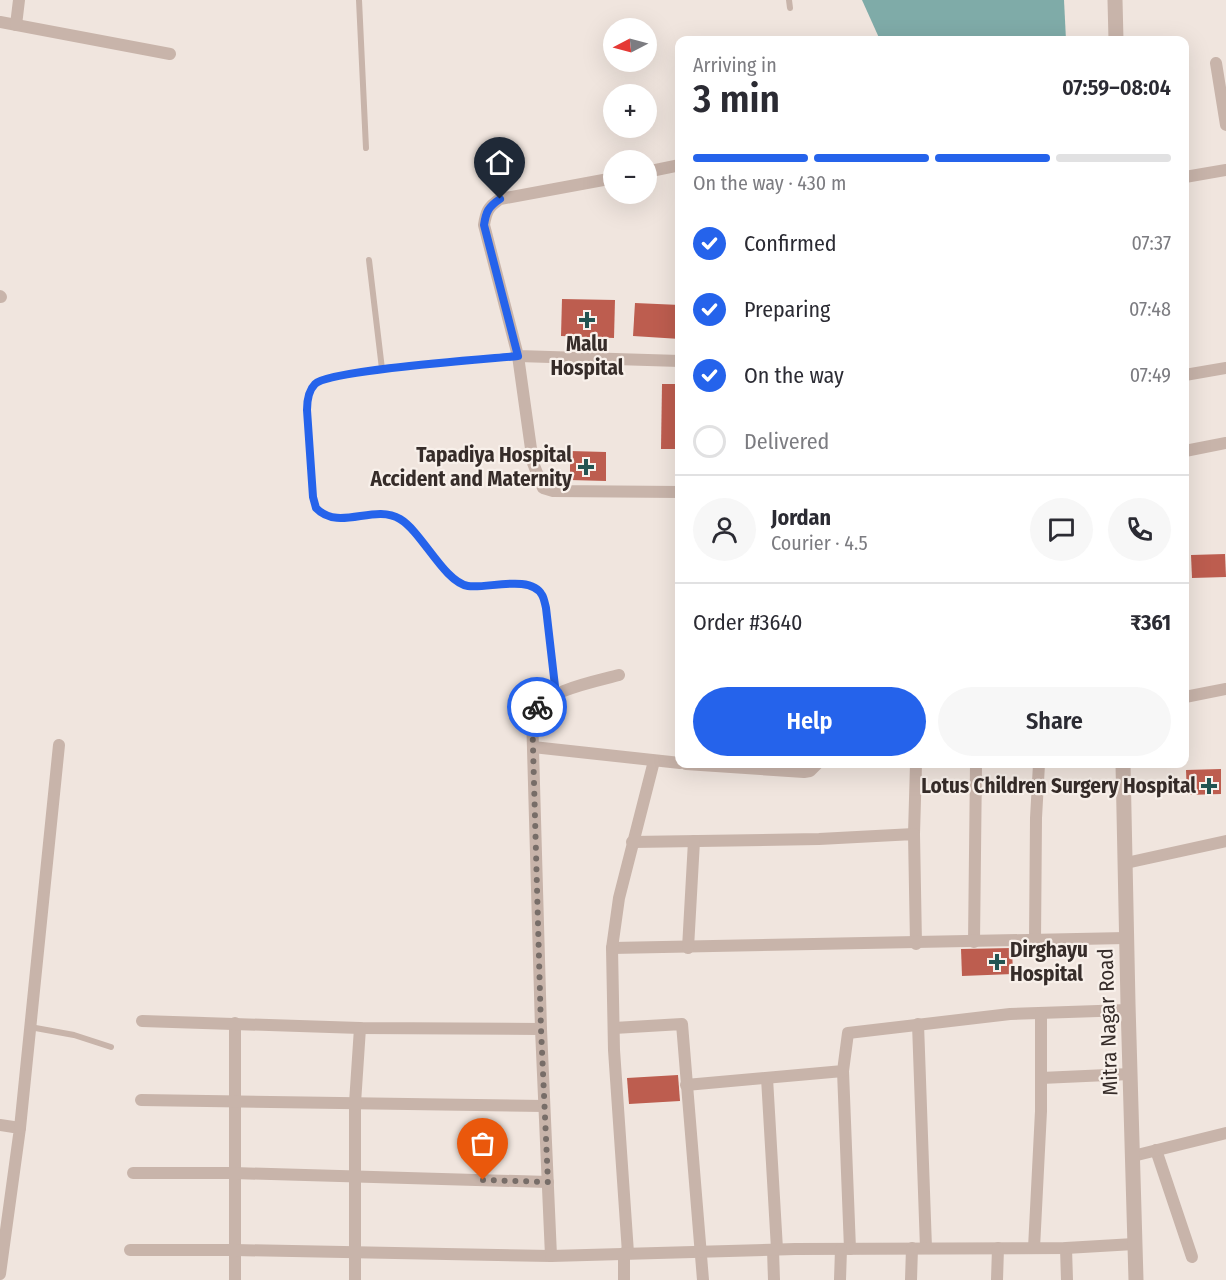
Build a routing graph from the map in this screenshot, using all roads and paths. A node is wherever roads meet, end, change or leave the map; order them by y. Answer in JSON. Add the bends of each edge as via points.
{"nodes":[{"id":1,"x":19,"y":0,"type":"edge"},
{"id":2,"x":359,"y":0,"type":"edge"},
{"id":3,"x":789,"y":0,"type":"edge"},
{"id":4,"x":1115,"y":0,"type":"edge"},
{"id":5,"x":790,"y":8,"type":"dead end"},
{"id":6,"x":0,"y":22,"type":"edge"},
{"id":7,"x":16,"y":25,"type":"junction"},
{"id":8,"x":1116,"y":36,"type":"edge"},
{"id":9,"x":170,"y":54,"type":"dead end"},
{"id":10,"x":1216,"y":63,"type":"dead end"},
{"id":11,"x":1226,"y":125,"type":"edge"},
{"id":12,"x":366,"y":148,"type":"dead end"},
{"id":13,"x":675,"y":166,"type":"edge"},
{"id":14,"x":657,"y":170,"type":"edge"},
{"id":15,"x":1226,"y":170,"type":"edge"},
{"id":16,"x":1189,"y":176,"type":"edge"},
{"id":17,"x":603,"y":180,"type":"edge"},
{"id":18,"x":369,"y":260,"type":"dead end"},
{"id":19,"x":518,"y":356,"type":"junction"},
{"id":20,"x":675,"y":361,"type":"edge"},
{"id":21,"x":1226,"y":368,"type":"edge"},
{"id":22,"x":382,"y":369,"type":"junction"},
{"id":23,"x":1189,"y":374,"type":"edge"},
{"id":24,"x":1226,"y":443,"type":"edge"},
{"id":25,"x":1189,"y":450,"type":"edge"},
{"id":26,"x":675,"y":492,"type":"edge"},
{"id":27,"x":620,"y":675,"type":"dead end"},
{"id":28,"x":1226,"y":689,"type":"edge"},
{"id":29,"x":556,"y":695,"type":"junction"},
{"id":30,"x":1189,"y":696,"type":"edge"},
{"id":31,"x":60,"y":745,"type":"dead end"},
{"id":32,"x":533,"y":747,"type":"junction"},
{"id":33,"x":654,"y":760,"type":"junction"},
{"id":34,"x":675,"y":762,"type":"edge"},
{"id":35,"x":752,"y":768,"type":"edge"},
{"id":36,"x":813,"y":768,"type":"edge"},
{"id":37,"x":916,"y":768,"type":"edge"},
{"id":38,"x":976,"y":768,"type":"edge"},
{"id":39,"x":1039,"y":768,"type":"edge"},
{"id":40,"x":1123,"y":768,"type":"edge"},
{"id":41,"x":914,"y":834,"type":"junction"},
{"id":42,"x":694,"y":841,"type":"junction"},
{"id":43,"x":1226,"y":841,"type":"edge"},
{"id":44,"x":632,"y":842,"type":"junction"},
{"id":45,"x":1126,"y":863,"type":"junction"},
{"id":46,"x":1126,"y":938,"type":"junction"},
{"id":47,"x":1035,"y":941,"type":"junction"},
{"id":48,"x":974,"y":942,"type":"junction"},
{"id":49,"x":916,"y":944,"type":"junction"},
{"id":50,"x":612,"y":948,"type":"junction"},
{"id":51,"x":688,"y":948,"type":"junction"},
{"id":52,"x":1128,"y":1010,"type":"junction"},
{"id":53,"x":1041,"y":1013,"type":"junction"},
{"id":54,"x":142,"y":1021,"type":"dead end"},
{"id":55,"x":235,"y":1023,"type":"junction"},
{"id":56,"x":918,"y":1024,"type":"junction"},
{"id":57,"x":30,"y":1027,"type":"junction"},
{"id":58,"x":360,"y":1028,"type":"junction"},
{"id":59,"x":614,"y":1028,"type":"junction"},
{"id":60,"x":541,"y":1029,"type":"junction"},
{"id":61,"x":111,"y":1047,"type":"dead end"},
{"id":62,"x":843,"y":1071,"type":"junction"},
{"id":63,"x":1130,"y":1074,"type":"junction"},
{"id":64,"x":766,"y":1078,"type":"junction"},
{"id":65,"x":1041,"y":1078,"type":"junction"},
{"id":66,"x":686,"y":1085,"type":"junction"},
{"id":67,"x":141,"y":1100,"type":"dead end"},
{"id":68,"x":235,"y":1101,"type":"junction"},
{"id":69,"x":355,"y":1103,"type":"junction"},
{"id":70,"x":544,"y":1106,"type":"junction"},
{"id":71,"x":0,"y":1125,"type":"edge"},
{"id":72,"x":20,"y":1128,"type":"junction"},
{"id":73,"x":1226,"y":1133,"type":"edge"},
{"id":74,"x":1156,"y":1150,"type":"junction"},
{"id":75,"x":1133,"y":1156,"type":"junction"},
{"id":76,"x":133,"y":1173,"type":"dead end"},
{"id":77,"x":234,"y":1173,"type":"junction"},
{"id":78,"x":354,"y":1178,"type":"junction"},
{"id":79,"x":548,"y":1182,"type":"junction"},
{"id":80,"x":1134,"y":1244,"type":"junction"},
{"id":81,"x":912,"y":1248,"type":"junction"},
{"id":82,"x":926,"y":1248,"type":"junction"},
{"id":83,"x":998,"y":1248,"type":"junction"},
{"id":84,"x":1034,"y":1248,"type":"junction"},
{"id":85,"x":1066,"y":1248,"type":"junction"},
{"id":86,"x":845,"y":1249,"type":"junction"},
{"id":87,"x":130,"y":1250,"type":"dead end"},
{"id":88,"x":235,"y":1250,"type":"junction"},
{"id":89,"x":775,"y":1250,"type":"junction"},
{"id":90,"x":355,"y":1251,"type":"junction"},
{"id":91,"x":701,"y":1251,"type":"junction"},
{"id":92,"x":626,"y":1253,"type":"junction"},
{"id":93,"x":551,"y":1256,"type":"junction"},
{"id":94,"x":1192,"y":1257,"type":"dead end"},
{"id":95,"x":0,"y":1274,"type":"edge"},
{"id":96,"x":235,"y":1280,"type":"edge"},
{"id":97,"x":355,"y":1280,"type":"edge"},
{"id":98,"x":624,"y":1280,"type":"edge"},
{"id":99,"x":703,"y":1280,"type":"edge"},
{"id":100,"x":774,"y":1280,"type":"edge"},
{"id":101,"x":840,"y":1280,"type":"edge"},
{"id":102,"x":910,"y":1280,"type":"edge"},
{"id":103,"x":997,"y":1280,"type":"edge"},
{"id":104,"x":1067,"y":1280,"type":"edge"},
{"id":105,"x":1136,"y":1280,"type":"edge"}],
"edges":[{"from":1,"to":7,"type":"street"},
{"from":2,"to":12,"type":"lane"},
{"from":3,"to":5,"type":"lane"},
{"from":4,"to":8,"type":"street"},
{"from":6,"to":7,"type":"street"},
{"from":7,"to":9,"type":"street"},
{"from":10,"to":11,"type":"street"},
{"from":13,"to":14,"type":"street"},
{"from":15,"to":16,"type":"street"},
{"from":17,"to":19,"type":"street","via":[[500,199],[486,212],[484,225]]},
{"from":18,"to":22,"type":"lane"},
{"from":19,"to":20,"type":"street"},
{"from":19,"to":22,"type":"lane"},
{"from":19,"to":26,"type":"street","via":[[533,463],[543,488]]},
{"from":21,"to":23,"type":"street"},
{"from":22,"to":29,"type":"lane","via":[[323,379],[308,396],[316,508],[330,518],[388,514],[398,518],[409,525],[454,580],[466,586],[534,586],[542,594],[546,608]]},
{"from":24,"to":25,"type":"street"},
{"from":27,"to":29,"type":"street"},
{"from":28,"to":30,"type":"street"},
{"from":29,"to":32,"type":"street","via":[[532,714]]},
{"from":31,"to":57,"type":"street"},
{"from":32,"to":33,"type":"street"},
{"from":32,"to":60,"type":"street"},
{"from":33,"to":34,"type":"street"},
{"from":33,"to":44,"type":"street"},
{"from":35,"to":36,"type":"street","via":[[804,772]]},
{"from":37,"to":41,"type":"street"},
{"from":38,"to":48,"type":"street"},
{"from":39,"to":47,"type":"street"},
{"from":40,"to":45,"type":"street","name":"Mitra Nagar Road"},
{"from":41,"to":42,"type":"street"},
{"from":41,"to":49,"type":"street"},
{"from":42,"to":44,"type":"street"},
{"from":42,"to":51,"type":"street"},
{"from":43,"to":45,"type":"street"},
{"from":44,"to":50,"type":"street"},
{"from":45,"to":46,"type":"street","name":"Mitra Nagar Road"},
{"from":46,"to":47,"type":"street"},
{"from":46,"to":52,"type":"street","name":"Mitra Nagar Road"},
{"from":47,"to":48,"type":"street"},
{"from":48,"to":49,"type":"street"},
{"from":49,"to":51,"type":"street"},
{"from":50,"to":51,"type":"street"},
{"from":50,"to":59,"type":"street"},
{"from":52,"to":53,"type":"street"},
{"from":52,"to":63,"type":"street","name":"Mitra Nagar Road"},
{"from":53,"to":56,"type":"street"},
{"from":53,"to":65,"type":"street"},
{"from":54,"to":55,"type":"street"},
{"from":55,"to":58,"type":"street"},
{"from":55,"to":68,"type":"street"},
{"from":56,"to":62,"type":"street","via":[[848,1033]]},
{"from":56,"to":82,"type":"street"},
{"from":57,"to":61,"type":"lane"},
{"from":57,"to":72,"type":"street"},
{"from":58,"to":60,"type":"street"},
{"from":58,"to":69,"type":"street"},
{"from":59,"to":66,"type":"street","via":[[682,1024]]},
{"from":59,"to":92,"type":"street"},
{"from":60,"to":70,"type":"street"},
{"from":62,"to":64,"type":"street"},
{"from":62,"to":86,"type":"street"},
{"from":63,"to":65,"type":"street"},
{"from":63,"to":75,"type":"street","name":"Mitra Nagar Road"},
{"from":64,"to":66,"type":"street"},
{"from":64,"to":89,"type":"street"},
{"from":65,"to":84,"type":"street"},
{"from":66,"to":91,"type":"street"},
{"from":67,"to":68,"type":"street"},
{"from":68,"to":69,"type":"street"},
{"from":68,"to":77,"type":"street"},
{"from":69,"to":70,"type":"street"},
{"from":69,"to":78,"type":"street"},
{"from":70,"to":79,"type":"street"},
{"from":71,"to":72,"type":"street"},
{"from":72,"to":95,"type":"street"},
{"from":73,"to":74,"type":"street"},
{"from":74,"to":75,"type":"street"},
{"from":74,"to":94,"type":"street"},
{"from":75,"to":80,"type":"street","name":"Mitra Nagar Road"},
{"from":76,"to":77,"type":"street"},
{"from":77,"to":78,"type":"street"},
{"from":77,"to":88,"type":"street"},
{"from":78,"to":79,"type":"street"},
{"from":78,"to":90,"type":"street"},
{"from":79,"to":93,"type":"street"},
{"from":80,"to":85,"type":"street"},
{"from":80,"to":105,"type":"street","name":"Mitra Nagar Road"},
{"from":81,"to":82,"type":"street"},
{"from":81,"to":86,"type":"street"},
{"from":81,"to":102,"type":"street"},
{"from":82,"to":83,"type":"street"},
{"from":83,"to":84,"type":"street"},
{"from":83,"to":103,"type":"street"},
{"from":84,"to":85,"type":"street"},
{"from":85,"to":104,"type":"street"},
{"from":86,"to":89,"type":"street"},
{"from":86,"to":101,"type":"street"},
{"from":87,"to":88,"type":"street"},
{"from":88,"to":90,"type":"street"},
{"from":88,"to":96,"type":"street"},
{"from":89,"to":91,"type":"street"},
{"from":89,"to":100,"type":"street"},
{"from":90,"to":93,"type":"street"},
{"from":90,"to":97,"type":"street"},
{"from":91,"to":92,"type":"street"},
{"from":91,"to":99,"type":"street"},
{"from":92,"to":93,"type":"street"},
{"from":92,"to":98,"type":"street"}]}
